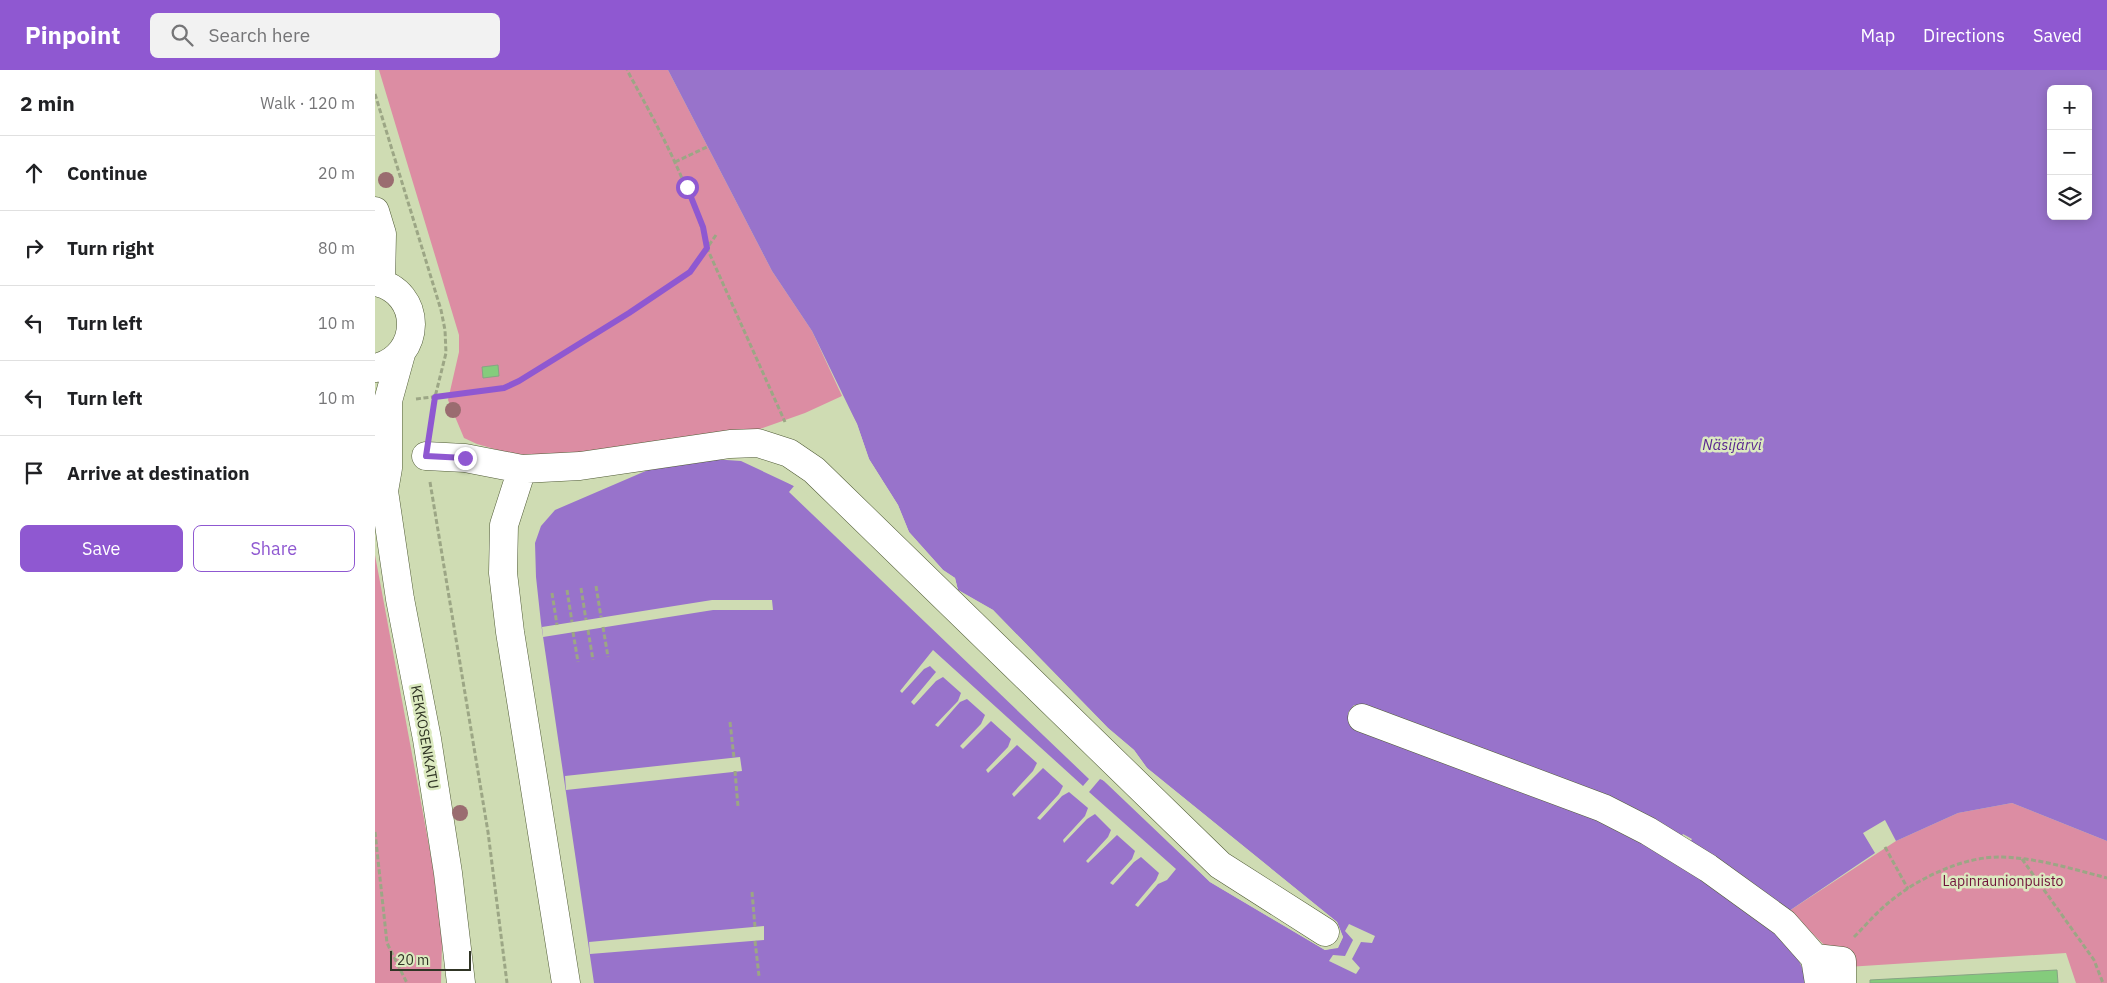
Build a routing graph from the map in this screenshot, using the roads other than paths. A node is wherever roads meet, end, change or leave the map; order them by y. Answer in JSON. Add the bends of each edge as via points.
{"nodes":[{"id":1,"x":375,"y":211,"type":"edge"},
{"id":2,"x":378,"y":282,"type":"edge"},
{"id":3,"x":401,"y":354,"type":"junction"},
{"id":4,"x":375,"y":368,"type":"edge"},
{"id":5,"x":426,"y":456,"type":"road end"},
{"id":6,"x":522,"y":469,"type":"junction"},
{"id":7,"x":379,"y":484,"type":"edge"},
{"id":8,"x":1362,"y":718,"type":"dead end"},
{"id":9,"x":1325,"y":932,"type":"dead end"},
{"id":10,"x":1817,"y":970,"type":"edge"},
{"id":11,"x":1842,"y":972,"type":"edge"},
{"id":12,"x":461,"y":983,"type":"edge"},
{"id":13,"x":566,"y":983,"type":"edge"}],
"edges":[{"from":1,"to":2,"type":"street","via":[[382,234]]},
{"from":2,"to":3,"type":"street","name":"KEKKOSENKATU","via":[[397,293],[408,308],[411,327]]},
{"from":3,"to":4,"type":"street","via":[[386,365]]},
{"from":3,"to":7,"type":"street","name":"KEKKOSENKATU","via":[[388,401],[387,468]]},
{"from":5,"to":6,"type":"street","via":[[465,458]]},
{"from":6,"to":9,"type":"street","via":[[580,466],[730,444],[758,443],[789,453],[814,470],[1220,865]]},
{"from":6,"to":13,"type":"street","via":[[504,524],[503,573]]},
{"from":7,"to":12,"type":"street","name":"KEKKOSENKATU","via":[[427,739]]},
{"from":8,"to":10,"type":"street","via":[[1603,808],[1648,832],[1708,868],[1777,918]]},
{"from":10,"to":11,"type":"street"}]}
